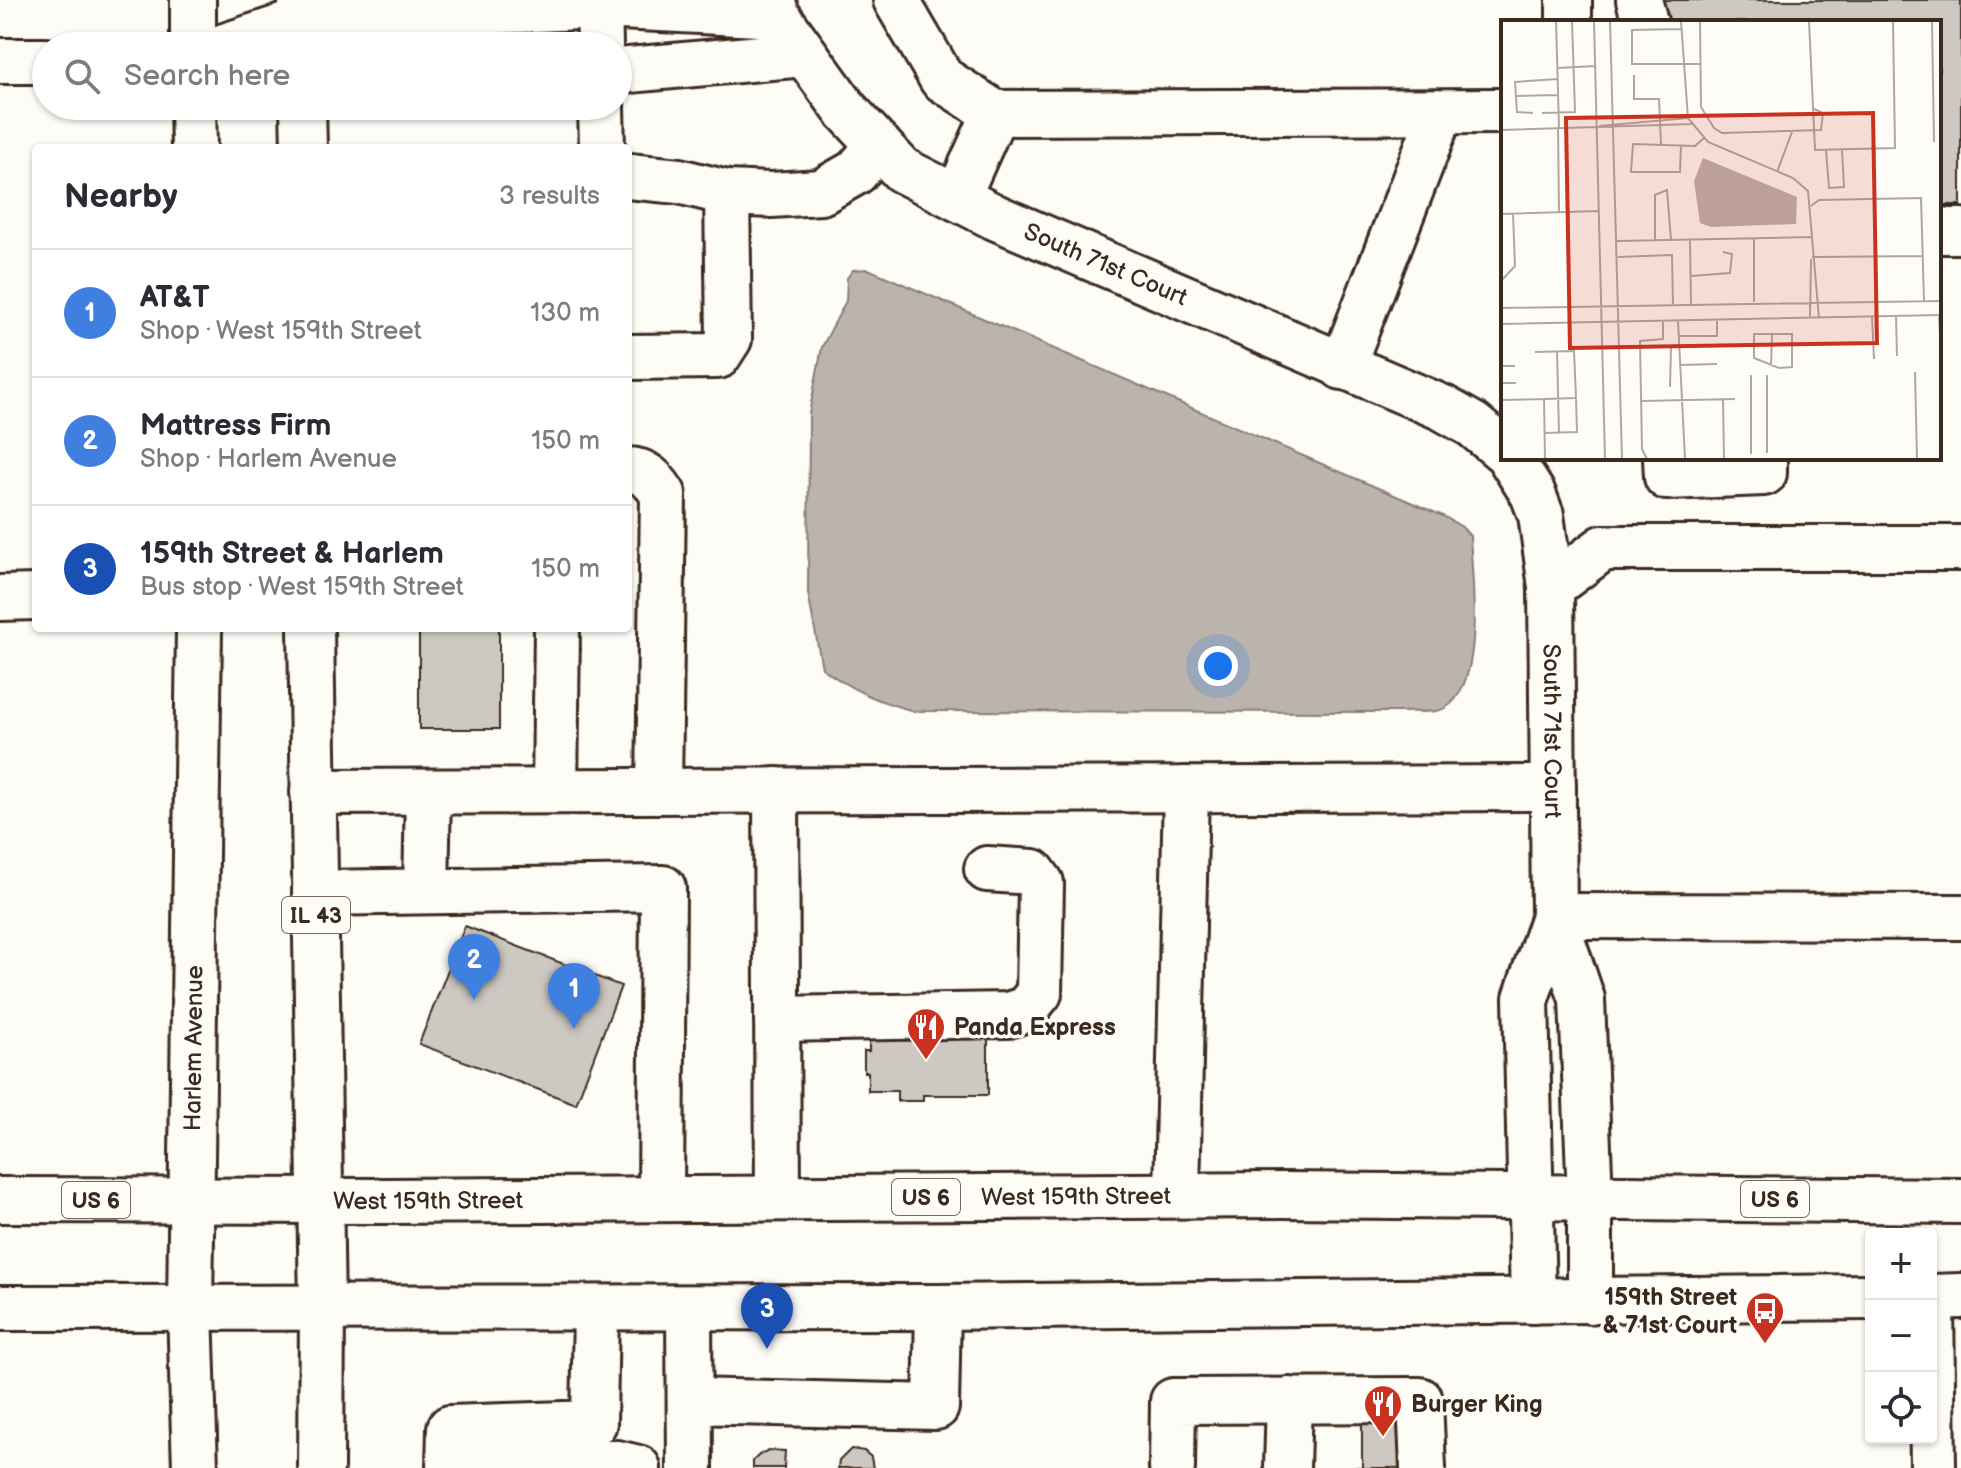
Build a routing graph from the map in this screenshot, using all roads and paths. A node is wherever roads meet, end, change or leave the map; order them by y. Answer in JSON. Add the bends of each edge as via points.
{"nodes":[{"id":1,"x":193,"y":0,"type":"edge"},
{"id":2,"x":896,"y":0,"type":"edge"},
{"id":3,"x":1639,"y":0,"type":"edge"},
{"id":4,"x":775,"y":7,"type":"edge"},
{"id":5,"x":600,"y":17,"type":"edge"},
{"id":6,"x":1644,"y":20,"type":"edge"},
{"id":7,"x":301,"y":22,"type":"edge"},
{"id":8,"x":193,"y":32,"type":"edge"},
{"id":9,"x":269,"y":32,"type":"edge"},
{"id":10,"x":805,"y":54,"type":"junction"},
{"id":11,"x":0,"y":61,"type":"edge"},
{"id":12,"x":32,"y":61,"type":"edge"},
{"id":13,"x":632,"y":70,"type":"edge"},
{"id":14,"x":1501,"y":111,"type":"edge"},
{"id":15,"x":1441,"y":112,"type":"junction"},
{"id":16,"x":995,"y":113,"type":"junction"},
{"id":17,"x":193,"y":120,"type":"edge"},
{"id":18,"x":303,"y":120,"type":"edge"},
{"id":19,"x":601,"y":120,"type":"edge"},
{"id":20,"x":194,"y":144,"type":"edge"},
{"id":21,"x":304,"y":144,"type":"edge"},
{"id":22,"x":602,"y":144,"type":"edge"},
{"id":23,"x":879,"y":145,"type":"junction"},
{"id":24,"x":632,"y":176,"type":"edge"},
{"id":25,"x":727,"y":193,"type":"junction"},
{"id":26,"x":957,"y":198,"type":"junction"},
{"id":27,"x":632,"y":357,"type":"edge"},
{"id":28,"x":1342,"y":367,"type":"junction"},
{"id":29,"x":1501,"y":448,"type":"edge"},
{"id":30,"x":1511,"y":460,"type":"edge"},
{"id":31,"x":1666,"y":460,"type":"edge"},
{"id":32,"x":1764,"y":460,"type":"edge"},
{"id":33,"x":632,"y":470,"type":"edge"},
{"id":34,"x":1961,"y":548,"type":"edge"},
{"id":35,"x":1551,"y":587,"type":"junction"},
{"id":36,"x":32,"y":597,"type":"edge"},
{"id":37,"x":0,"y":598,"type":"edge"},
{"id":38,"x":199,"y":632,"type":"edge"},
{"id":39,"x":311,"y":632,"type":"edge"},
{"id":40,"x":557,"y":632,"type":"edge"},
{"id":41,"x":1553,"y":788,"type":"junction"},
{"id":42,"x":1186,"y":789,"type":"junction"},
{"id":43,"x":776,"y":790,"type":"junction"},
{"id":44,"x":555,"y":791,"type":"junction"},
{"id":45,"x":659,"y":791,"type":"junction"},
{"id":46,"x":313,"y":792,"type":"junction"},
{"id":47,"x":428,"y":792,"type":"junction"},
{"id":48,"x":987,"y":869,"type":"dead end"},
{"id":49,"x":426,"y":891,"type":"junction"},
{"id":50,"x":315,"y":893,"type":"junction"},
{"id":51,"x":1554,"y":916,"type":"junction"},
{"id":52,"x":1961,"y":917,"type":"edge"},
{"id":53,"x":777,"y":1019,"type":"junction"},
{"id":54,"x":1177,"y":1195,"type":"junction"},
{"id":55,"x":1531,"y":1197,"type":"junction"},
{"id":56,"x":778,"y":1198,"type":"junction"},
{"id":57,"x":1590,"y":1198,"type":"junction"},
{"id":58,"x":192,"y":1199,"type":"junction"},
{"id":59,"x":661,"y":1199,"type":"junction"},
{"id":60,"x":0,"y":1200,"type":"edge"},
{"id":61,"x":320,"y":1201,"type":"junction"},
{"id":62,"x":1961,"y":1201,"type":"edge"},
{"id":63,"x":1961,"y":1296,"type":"edge"},
{"id":64,"x":1865,"y":1297,"type":"edge"},
{"id":65,"x":1937,"y":1298,"type":"edge"},
{"id":66,"x":1931,"y":1300,"type":"edge"},
{"id":67,"x":1533,"y":1301,"type":"junction"},
{"id":68,"x":1590,"y":1301,"type":"junction"},
{"id":69,"x":938,"y":1307,"type":"junction"},
{"id":70,"x":0,"y":1308,"type":"edge"},
{"id":71,"x":190,"y":1309,"type":"junction"},
{"id":72,"x":596,"y":1309,"type":"junction"},
{"id":73,"x":689,"y":1309,"type":"junction"},
{"id":74,"x":322,"y":1310,"type":"junction"},
{"id":75,"x":1947,"y":1388,"type":"edge"},
{"id":76,"x":1289,"y":1400,"type":"junction"},
{"id":77,"x":690,"y":1401,"type":"junction"},
{"id":78,"x":450,"y":1466,"type":"edge"},
{"id":79,"x":195,"y":1468,"type":"edge"},
{"id":80,"x":321,"y":1468,"type":"edge"},
{"id":81,"x":638,"y":1468,"type":"edge"},
{"id":82,"x":690,"y":1468,"type":"edge"},
{"id":83,"x":1172,"y":1468,"type":"edge"},
{"id":84,"x":1287,"y":1468,"type":"edge"},
{"id":85,"x":1423,"y":1468,"type":"edge"},
{"id":86,"x":1933,"y":1468,"type":"edge"}],
"edges":[{"from":1,"to":8,"type":"main road"},
{"from":2,"to":16,"type":"main road","via":[[942,79]]},
{"from":3,"to":6,"type":"main road"},
{"from":4,"to":5,"type":"main road"},
{"from":4,"to":10,"type":"main road","name":"South 71st Court"},
{"from":5,"to":7,"type":"main road"},
{"from":7,"to":9,"type":"main road"},
{"from":10,"to":13,"type":"main road"},
{"from":10,"to":23,"type":"main road","name":"South 71st Court"},
{"from":11,"to":12,"type":"main road"},
{"from":14,"to":15,"type":"main road"},
{"from":15,"to":16,"type":"main road"},
{"from":15,"to":28,"type":"main road"},
{"from":16,"to":26,"type":"main road"},
{"from":17,"to":20,"type":"main road"},
{"from":18,"to":21,"type":"main road"},
{"from":19,"to":22,"type":"main road"},
{"from":23,"to":25,"type":"main road","via":[[856,172],[821,192]]},
{"from":23,"to":26,"type":"main road","name":"South 71st Court","via":[[902,170]]},
{"from":24,"to":25,"type":"main road"},
{"from":25,"to":27,"type":"main road","via":[[729,339],[718,356]]},
{"from":26,"to":28,"type":"main road","name":"South 71st Court"},
{"from":28,"to":29,"type":"main road","name":"South 71st Court","via":[[1443,408]]},
{"from":30,"to":35,"type":"main road","name":"South 71st Court","via":[[1541,515]]},
{"from":31,"to":32,"type":"main road","via":[[1667,477],[1764,473]]},
{"from":33,"to":45,"type":"main road","via":[[653,479],[663,494]]},
{"from":34,"to":35,"type":"main road","via":[[1603,548]]},
{"from":35,"to":41,"type":"main road","name":"South 71st Court"},
{"from":36,"to":37,"type":"main road"},
{"from":38,"to":58,"type":"main road","name":"Harlem Avenue"},
{"from":39,"to":46,"type":"main road","number":"IL 43"},
{"from":40,"to":44,"type":"main road"},
{"from":41,"to":42,"type":"main road"},
{"from":41,"to":51,"type":"main road","name":"South 71st Court"},
{"from":42,"to":43,"type":"main road"},
{"from":42,"to":54,"type":"main road"},
{"from":43,"to":45,"type":"main road"},
{"from":43,"to":53,"type":"main road"},
{"from":44,"to":45,"type":"main road"},
{"from":44,"to":47,"type":"main road"},
{"from":46,"to":47,"type":"main road"},
{"from":46,"to":50,"type":"main road","number":"IL 43"},
{"from":47,"to":49,"type":"main road"},
{"from":48,"to":53,"type":"main road","via":[[1033,872],[1041,883],[1039,993],[1026,1009],[1008,1015]]},
{"from":49,"to":50,"type":"main road"},
{"from":49,"to":59,"type":"main road","via":[[663,888]]},
{"from":50,"to":61,"type":"main road","number":"IL 43"},
{"from":51,"to":52,"type":"main road"},
{"from":51,"to":55,"type":"main road","name":"South 71st Court","via":[[1526,998]]},
{"from":51,"to":57,"type":"main road","name":"South 71st Court","via":[[1582,999]]},
{"from":53,"to":56,"type":"main road"},
{"from":54,"to":55,"type":"main road","name":"West 159th Street","number":"US 6"},
{"from":54,"to":56,"type":"main road","name":"West 159th Street","number":"US 6"},
{"from":55,"to":57,"type":"main road","name":"West 159th Street","number":"US 6"},
{"from":55,"to":67,"type":"main road","name":"South 71st Court"},
{"from":56,"to":59,"type":"main road","name":"West 159th Street","number":"US 6"},
{"from":57,"to":62,"type":"main road","name":"West 159th Street","number":"US 6"},
{"from":57,"to":68,"type":"main road","name":"South 71st Court"},
{"from":58,"to":60,"type":"main road","name":"West 159th Street","number":"US 6"},
{"from":58,"to":61,"type":"main road","name":"West 159th Street","number":"US 6"},
{"from":58,"to":71,"type":"main road","name":"Harlem Avenue"},
{"from":59,"to":61,"type":"main road","name":"West 159th Street","number":"US 6"},
{"from":61,"to":74,"type":"main road","number":"IL 43"},
{"from":63,"to":65,"type":"main road"},
{"from":64,"to":68,"type":"main road"},
{"from":66,"to":75,"type":"main road"},
{"from":67,"to":68,"type":"main road"},
{"from":67,"to":69,"type":"main road"},
{"from":69,"to":73,"type":"main road"},
{"from":69,"to":77,"type":"main road","via":[[936,1407]]},
{"from":70,"to":71,"type":"main road"},
{"from":71,"to":74,"type":"main road"},
{"from":71,"to":79,"type":"main road","name":"Harlem Avenue"},
{"from":72,"to":73,"type":"main road"},
{"from":72,"to":74,"type":"main road"},
{"from":72,"to":78,"type":"main road","via":[[594,1423],[450,1428]]},
{"from":73,"to":77,"type":"main road"},
{"from":74,"to":80,"type":"main road","number":"IL 43"},
{"from":75,"to":86,"type":"main road"},
{"from":76,"to":83,"type":"main road","via":[[1173,1401]]},
{"from":76,"to":84,"type":"main road"},
{"from":76,"to":85,"type":"main road","via":[[1420,1400]]},
{"from":77,"to":82,"type":"main road"},
{"from":78,"to":81,"type":"main road","via":[[617,1463]]}]}
